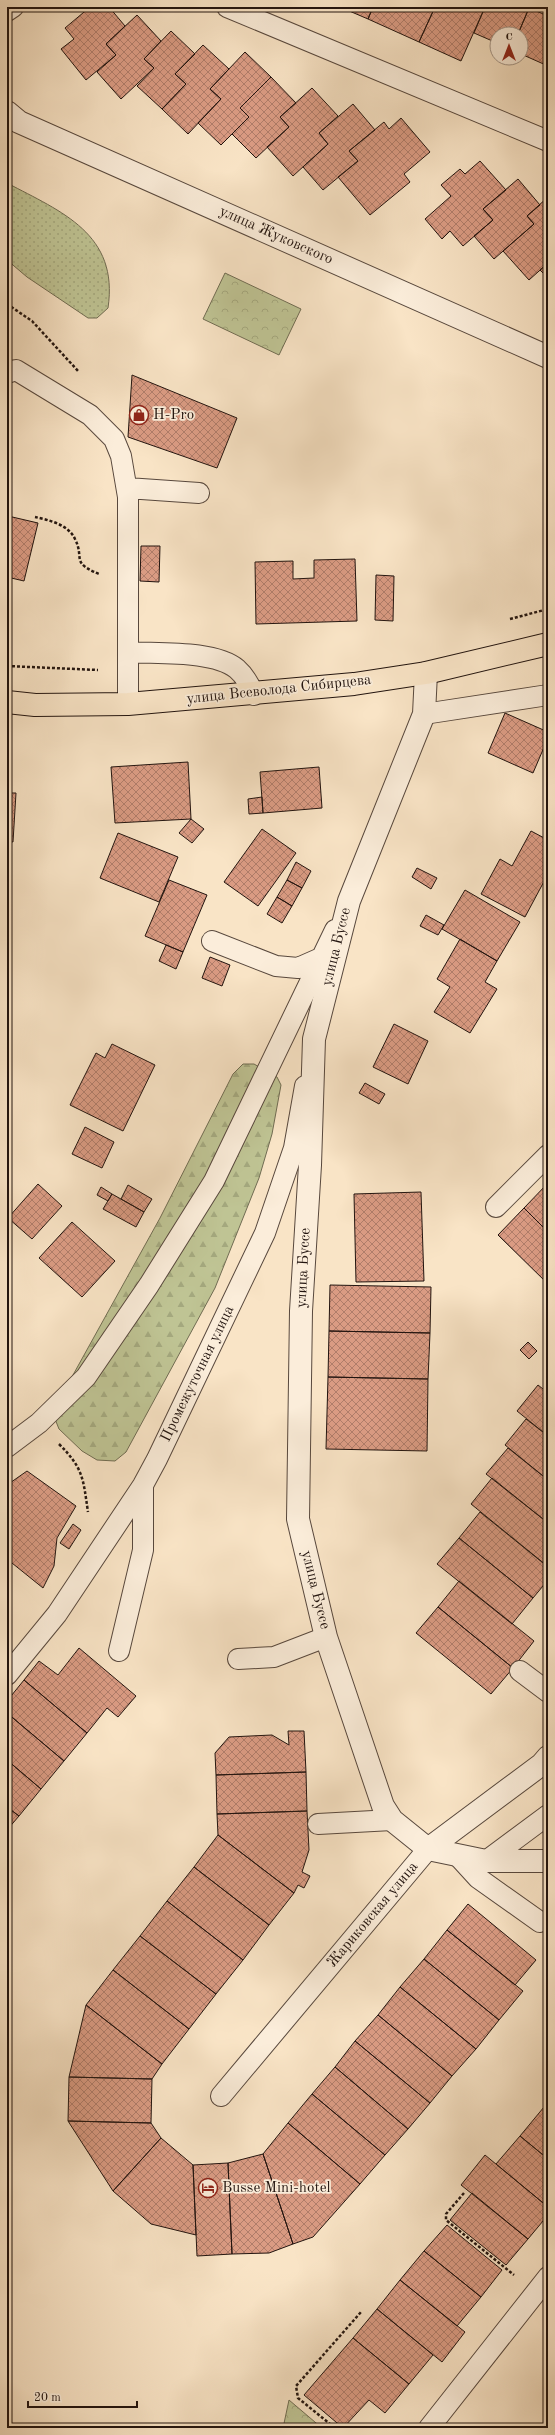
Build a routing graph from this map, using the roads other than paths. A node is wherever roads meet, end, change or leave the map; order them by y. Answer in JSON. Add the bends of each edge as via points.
{"nodes":[{"id":1,"x":13,"y":7,"type":"edge"},
{"id":2,"x":227,"y":7,"type":"edge"},
{"id":3,"x":7,"y":11,"type":"edge"},
{"id":4,"x":7,"y":112,"type":"edge"},
{"id":5,"x":548,"y":141,"type":"edge"},
{"id":6,"x":548,"y":357,"type":"edge"},
{"id":7,"x":7,"y":373,"type":"edge"},
{"id":8,"x":127,"y":488,"type":"junction"},
{"id":9,"x":199,"y":493,"type":"dead end"},
{"id":10,"x":548,"y":644,"type":"edge"},
{"id":11,"x":128,"y":661,"type":"junction"},
{"id":12,"x":426,"y":673,"type":"junction"},
{"id":13,"x":254,"y":695,"type":"junction"},
{"id":14,"x":548,"y":695,"type":"edge"},
{"id":15,"x":7,"y":702,"type":"edge"},
{"id":16,"x":128,"y":704,"type":"junction"},
{"id":17,"x":424,"y":714,"type":"junction"},
{"id":18,"x":349,"y":901,"type":"junction"},
{"id":19,"x":212,"y":941,"type":"dead end"},
{"id":20,"x":323,"y":957,"type":"junction"},
{"id":21,"x":314,"y":1039,"type":"junction"},
{"id":22,"x":548,"y":1154,"type":"edge"},
{"id":23,"x":496,"y":1207,"type":"dead end"},
{"id":24,"x":7,"y":1446,"type":"edge"},
{"id":25,"x":143,"y":1485,"type":"junction"},
{"id":26,"x":326,"y":1637,"type":"junction"},
{"id":27,"x":119,"y":1651,"type":"dead end"},
{"id":28,"x":238,"y":1659,"type":"dead end"},
{"id":29,"x":520,"y":1671,"type":"dead end"},
{"id":30,"x":7,"y":1675,"type":"edge"},
{"id":31,"x":548,"y":1692,"type":"edge"},
{"id":32,"x":548,"y":1757,"type":"edge"},
{"id":33,"x":548,"y":1815,"type":"edge"},
{"id":34,"x":392,"y":1820,"type":"junction"},
{"id":35,"x":318,"y":1824,"type":"dead end"},
{"id":36,"x":428,"y":1849,"type":"junction"},
{"id":37,"x":457,"y":1855,"type":"junction"},
{"id":38,"x":486,"y":1861,"type":"junction"},
{"id":39,"x":548,"y":1861,"type":"edge"},
{"id":40,"x":540,"y":1922,"type":"dead end"},
{"id":41,"x":221,"y":2096,"type":"dead end"},
{"id":42,"x":542,"y":2285,"type":"edge"},
{"id":43,"x":429,"y":2428,"type":"edge"}],
"edges":[{"from":1,"to":3,"type":"lane"},
{"from":2,"to":5,"type":"lane"},
{"from":4,"to":6,"type":"street","name":"улица Жуковского","via":[[19,122]]},
{"from":7,"to":8,"type":"lane","via":[[16,370],[82,409],[101,426],[114,439],[121,456]]},
{"from":8,"to":9,"type":"lane"},
{"from":8,"to":11,"type":"lane"},
{"from":10,"to":12,"type":"main road","name":"улица Всеволода Сибирцева"},
{"from":11,"to":13,"type":"lane","via":[[217,658],[236,669],[248,681]]},
{"from":11,"to":16,"type":"lane"},
{"from":12,"to":13,"type":"main road","name":"улица Всеволода Сибирцева"},
{"from":12,"to":17,"type":"street","name":"улица Буссе"},
{"from":13,"to":16,"type":"main road","name":"улица Всеволода Сибирцева"},
{"from":14,"to":17,"type":"lane"},
{"from":15,"to":16,"type":"main road","name":"улица Всеволода Сибирцева","via":[[35,705]]},
{"from":17,"to":18,"type":"street","name":"улица Буссе"},
{"from":18,"to":20,"type":"lane"},
{"from":18,"to":21,"type":"street","name":"улица Буссе"},
{"from":19,"to":20,"type":"lane","via":[[276,966],[298,968]]},
{"from":20,"to":24,"type":"lane","via":[[214,1182],[149,1285],[86,1377],[39,1423]]},
{"from":21,"to":25,"type":"lane","name":"Промежуточная улица","via":[[294,1148],[265,1234]]},
{"from":21,"to":26,"type":"street","name":"улица Буссе","via":[[301,1311],[298,1519]]},
{"from":22,"to":23,"type":"lane"},
{"from":25,"to":27,"type":"lane","via":[[143,1550]]},
{"from":25,"to":30,"type":"lane","name":"Промежуточная улица","via":[[57,1614]]},
{"from":26,"to":28,"type":"lane","via":[[274,1657]]},
{"from":26,"to":34,"type":"street","name":"улица Буссе","via":[[383,1806]]},
{"from":29,"to":31,"type":"lane"},
{"from":32,"to":36,"type":"street","name":"Жариковская улица"},
{"from":33,"to":38,"type":"lane"},
{"from":34,"to":35,"type":"lane"},
{"from":34,"to":36,"type":"street","name":"улица Буссе"},
{"from":36,"to":37,"type":"street"},
{"from":36,"to":41,"type":"lane","name":"Жариковская улица"},
{"from":37,"to":38,"type":"street"},
{"from":37,"to":40,"type":"lane","via":[[478,1878]]},
{"from":38,"to":39,"type":"street"},
{"from":42,"to":43,"type":"lane"}]}
